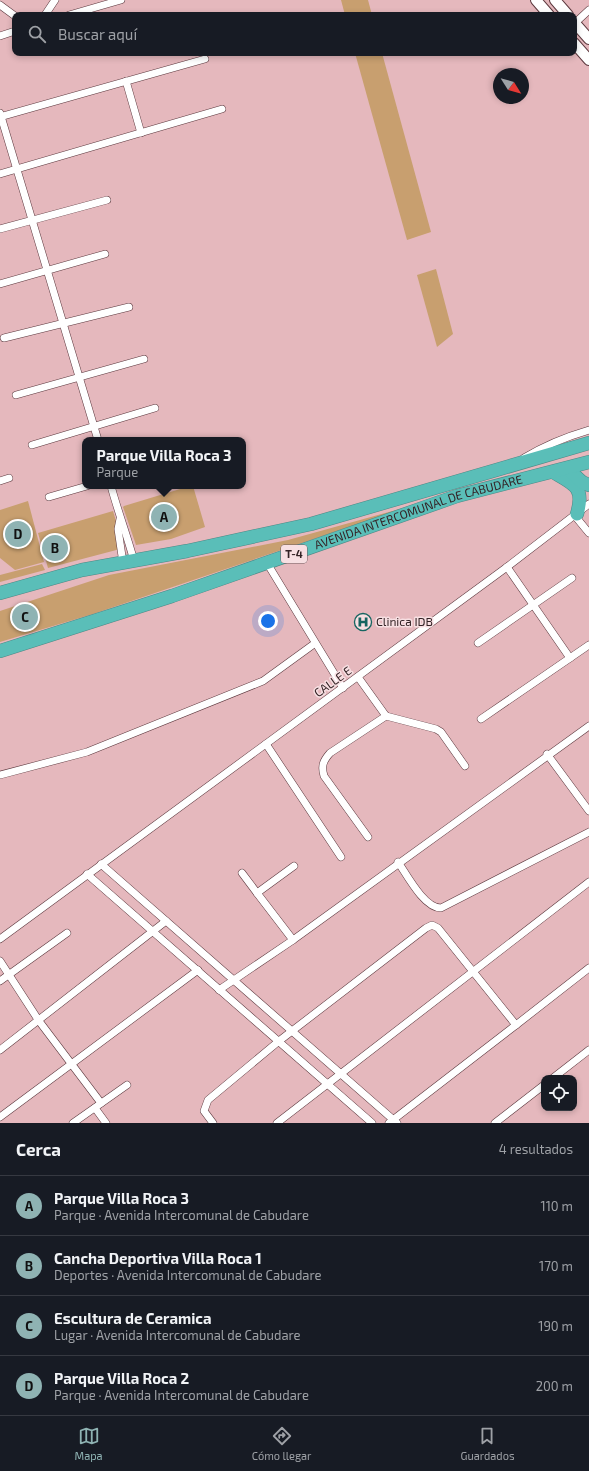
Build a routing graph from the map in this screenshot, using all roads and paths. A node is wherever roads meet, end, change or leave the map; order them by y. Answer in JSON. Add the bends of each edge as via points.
{"nodes":[{"id":1,"x":55,"y":0,"type":"edge"},
{"id":2,"x":121,"y":0,"type":"edge"},
{"id":3,"x":536,"y":0,"type":"edge"},
{"id":4,"x":555,"y":0,"type":"edge"},
{"id":5,"x":0,"y":5,"type":"edge"},
{"id":6,"x":589,"y":10,"type":"edge"},
{"id":7,"x":47,"y":12,"type":"edge"},
{"id":8,"x":79,"y":12,"type":"edge"},
{"id":9,"x":546,"y":12,"type":"edge"},
{"id":10,"x":565,"y":12,"type":"edge"},
{"id":11,"x":12,"y":14,"type":"edge"},
{"id":12,"x":577,"y":20,"type":"edge"},
{"id":13,"x":577,"y":24,"type":"edge"},
{"id":14,"x":12,"y":32,"type":"edge"},
{"id":15,"x":0,"y":36,"type":"edge"},
{"id":16,"x":589,"y":39,"type":"edge"},
{"id":17,"x":577,"y":47,"type":"edge"},
{"id":18,"x":205,"y":59,"type":"dead end"},
{"id":19,"x":589,"y":60,"type":"edge"},
{"id":20,"x":126,"y":81,"type":"junction"},
{"id":21,"x":222,"y":109,"type":"dead end"},
{"id":22,"x":0,"y":115,"type":"edge"},
{"id":23,"x":141,"y":133,"type":"junction"},
{"id":24,"x":17,"y":169,"type":"junction"},
{"id":25,"x":0,"y":174,"type":"edge"},
{"id":26,"x":107,"y":200,"type":"dead end"},
{"id":27,"x":31,"y":220,"type":"junction"},
{"id":28,"x":0,"y":229,"type":"edge"},
{"id":29,"x":105,"y":254,"type":"dead end"},
{"id":30,"x":47,"y":271,"type":"junction"},
{"id":31,"x":0,"y":284,"type":"edge"},
{"id":32,"x":129,"y":307,"type":"dead end"},
{"id":33,"x":63,"y":324,"type":"junction"},
{"id":34,"x":4,"y":338,"type":"dead end"},
{"id":35,"x":144,"y":359,"type":"dead end"},
{"id":36,"x":79,"y":377,"type":"junction"},
{"id":37,"x":16,"y":395,"type":"dead end"},
{"id":38,"x":155,"y":408,"type":"dead end"},
{"id":39,"x":94,"y":426,"type":"junction"},
{"id":40,"x":589,"y":430,"type":"edge"},
{"id":41,"x":97,"y":437,"type":"edge"},
{"id":42,"x":589,"y":443,"type":"edge"},
{"id":43,"x":32,"y":445,"type":"dead end"},
{"id":44,"x":589,"y":462,"type":"edge"},
{"id":45,"x":514,"y":464,"type":"junction"},
{"id":46,"x":567,"y":468,"type":"junction"},
{"id":47,"x":553,"y":472,"type":"junction"},
{"id":48,"x":9,"y":478,"type":"dead end"},
{"id":49,"x":0,"y":481,"type":"edge"},
{"id":50,"x":589,"y":485,"type":"edge"},
{"id":51,"x":82,"y":487,"type":"edge"},
{"id":52,"x":112,"y":489,"type":"edge"},
{"id":53,"x":48,"y":497,"type":"dead end"},
{"id":54,"x":589,"y":504,"type":"edge"},
{"id":55,"x":576,"y":515,"type":"junction"},
{"id":56,"x":120,"y":518,"type":"junction"},
{"id":57,"x":589,"y":533,"type":"edge"},
{"id":58,"x":128,"y":562,"type":"junction"},
{"id":59,"x":267,"y":563,"type":"junction"},
{"id":60,"x":507,"y":567,"type":"junction"},
{"id":61,"x":572,"y":578,"type":"dead end"},
{"id":62,"x":0,"y":593,"type":"edge"},
{"id":63,"x":534,"y":606,"type":"junction"},
{"id":64,"x":478,"y":643,"type":"dead end"},
{"id":65,"x":314,"y":644,"type":"junction"},
{"id":66,"x":589,"y":645,"type":"edge"},
{"id":67,"x":0,"y":651,"type":"edge"},
{"id":68,"x":570,"y":658,"type":"junction"},
{"id":69,"x":358,"y":677,"type":"junction"},
{"id":70,"x":343,"y":688,"type":"junction"},
{"id":71,"x":386,"y":716,"type":"junction"},
{"id":72,"x":481,"y":719,"type":"dead end"},
{"id":73,"x":589,"y":726,"type":"edge"},
{"id":74,"x":266,"y":744,"type":"junction"},
{"id":75,"x":547,"y":754,"type":"junction"},
{"id":76,"x":465,"y":766,"type":"dead end"},
{"id":77,"x":0,"y":776,"type":"edge"},
{"id":78,"x":588,"y":808,"type":"edge"},
{"id":79,"x":589,"y":832,"type":"edge"},
{"id":80,"x":368,"y":837,"type":"dead end"},
{"id":81,"x":341,"y":857,"type":"dead end"},
{"id":82,"x":398,"y":862,"type":"junction"},
{"id":83,"x":100,"y":864,"type":"junction"},
{"id":84,"x":294,"y":866,"type":"dead end"},
{"id":85,"x":242,"y":873,"type":"dead end"},
{"id":86,"x":87,"y":874,"type":"junction"},
{"id":87,"x":589,"y":882,"type":"edge"},
{"id":88,"x":257,"y":893,"type":"junction"},
{"id":89,"x":166,"y":921,"type":"junction"},
{"id":90,"x":154,"y":931,"type":"junction"},
{"id":91,"x":67,"y":933,"type":"dead end"},
{"id":92,"x":0,"y":939,"type":"edge"},
{"id":93,"x":293,"y":940,"type":"junction"},
{"id":94,"x":0,"y":961,"type":"edge"},
{"id":95,"x":589,"y":968,"type":"edge"},
{"id":96,"x":198,"y":970,"type":"junction"},
{"id":97,"x":473,"y":972,"type":"junction"},
{"id":98,"x":9,"y":974,"type":"junction"},
{"id":99,"x":235,"y":980,"type":"junction"},
{"id":100,"x":0,"y":981,"type":"edge"},
{"id":101,"x":220,"y":990,"type":"junction"},
{"id":102,"x":39,"y":1021,"type":"junction"},
{"id":103,"x":516,"y":1026,"type":"junction"},
{"id":104,"x":292,"y":1030,"type":"junction"},
{"id":105,"x":279,"y":1041,"type":"junction"},
{"id":106,"x":0,"y":1050,"type":"edge"},
{"id":107,"x":589,"y":1050,"type":"edge"},
{"id":108,"x":71,"y":1064,"type":"junction"},
{"id":109,"x":340,"y":1074,"type":"junction"},
{"id":110,"x":558,"y":1075,"type":"edge"},
{"id":111,"x":327,"y":1083,"type":"junction"},
{"id":112,"x":127,"y":1085,"type":"dead end"},
{"id":113,"x":541,"y":1087,"type":"edge"},
{"id":114,"x":98,"y":1105,"type":"junction"},
{"id":115,"x":0,"y":1118,"type":"edge"},
{"id":116,"x":393,"y":1122,"type":"edge"},
{"id":117,"x":74,"y":1123,"type":"edge"},
{"id":118,"x":106,"y":1123,"type":"edge"},
{"id":119,"x":213,"y":1123,"type":"edge"},
{"id":120,"x":277,"y":1123,"type":"edge"},
{"id":121,"x":372,"y":1123,"type":"edge"},
{"id":122,"x":495,"y":1123,"type":"edge"}],
"edges":[{"from":1,"to":7,"type":"street"},
{"from":2,"to":8,"type":"street"},
{"from":3,"to":9,"type":"street"},
{"from":4,"to":10,"type":"street"},
{"from":5,"to":11,"type":"street"},
{"from":6,"to":12,"type":"street"},
{"from":13,"to":16,"type":"street"},
{"from":14,"to":15,"type":"street"},
{"from":17,"to":19,"type":"street"},
{"from":18,"to":20,"type":"street"},
{"from":20,"to":22,"type":"street"},
{"from":20,"to":23,"type":"street"},
{"from":21,"to":23,"type":"street"},
{"from":22,"to":24,"type":"street"},
{"from":23,"to":24,"type":"street"},
{"from":24,"to":25,"type":"street"},
{"from":24,"to":27,"type":"street"},
{"from":26,"to":27,"type":"street"},
{"from":27,"to":28,"type":"street"},
{"from":27,"to":30,"type":"street"},
{"from":29,"to":30,"type":"street"},
{"from":30,"to":31,"type":"street"},
{"from":30,"to":33,"type":"street"},
{"from":32,"to":33,"type":"street"},
{"from":33,"to":34,"type":"street"},
{"from":33,"to":36,"type":"street"},
{"from":35,"to":36,"type":"street"},
{"from":36,"to":37,"type":"street"},
{"from":36,"to":39,"type":"street"},
{"from":38,"to":39,"type":"street"},
{"from":39,"to":41,"type":"street"},
{"from":39,"to":43,"type":"street"},
{"from":40,"to":45,"type":"street","via":[[544,445]]},
{"from":42,"to":45,"type":"highway","name":"AVENIDA INTERCOMUNAL DE CABUDARE","number":"T-4"},
{"from":44,"to":46,"type":"highway","name":"AVENIDA INTERCOMUNAL DE CABUDARE","number":"T-4"},
{"from":45,"to":58,"type":"highway","name":"AVENIDA INTERCOMUNAL DE CABUDARE","number":"T-4","via":[[311,524]]},
{"from":46,"to":47,"type":"highway","name":"AVENIDA INTERCOMUNAL DE CABUDARE","number":"T-4"},
{"from":46,"to":50,"type":"highway"},
{"from":47,"to":55,"type":"highway","via":[[575,485],[580,493],[581,502]]},
{"from":47,"to":59,"type":"highway","name":"AVENIDA INTERCOMUNAL DE CABUDARE","number":"T-4","via":[[457,496]]},
{"from":48,"to":49,"type":"street"},
{"from":51,"to":53,"type":"street"},
{"from":52,"to":56,"type":"street"},
{"from":54,"to":55,"type":"street","name":"CALLE E"},
{"from":55,"to":57,"type":"street"},
{"from":55,"to":60,"type":"street","name":"CALLE E"},
{"from":56,"to":58,"type":"street","via":[[125,526]]},
{"from":56,"to":58,"type":"street","via":[[118,529]]},
{"from":58,"to":62,"type":"highway","name":"AVENIDA INTERCOMUNAL DE CABUDARE","number":"T-4","via":[[82,570]]},
{"from":59,"to":65,"type":"street"},
{"from":59,"to":67,"type":"highway","name":"AVENIDA INTERCOMUNAL DE CABUDARE","number":"T-4"},
{"from":60,"to":63,"type":"street"},
{"from":60,"to":69,"type":"street","name":"CALLE E"},
{"from":61,"to":63,"type":"street"},
{"from":63,"to":64,"type":"street"},
{"from":63,"to":68,"type":"street"},
{"from":65,"to":70,"type":"street"},
{"from":65,"to":77,"type":"street","via":[[263,680],[87,752]]},
{"from":66,"to":68,"type":"street"},
{"from":68,"to":72,"type":"street"},
{"from":69,"to":70,"type":"street","name":"CALLE E"},
{"from":69,"to":71,"type":"street"},
{"from":70,"to":74,"type":"street","name":"CALLE E"},
{"from":71,"to":76,"type":"street","via":[[436,728]]},
{"from":71,"to":80,"type":"street","via":[[330,753],[324,759],[322,768],[324,776]]},
{"from":73,"to":75,"type":"street"},
{"from":74,"to":81,"type":"street"},
{"from":74,"to":83,"type":"street","name":"CALLE E"},
{"from":75,"to":78,"type":"street"},
{"from":75,"to":82,"type":"street"},
{"from":79,"to":82,"type":"street","via":[[441,908],[435,908],[426,902]]},
{"from":82,"to":93,"type":"street"},
{"from":83,"to":86,"type":"street","name":"CALLE E"},
{"from":83,"to":89,"type":"street"},
{"from":84,"to":88,"type":"street"},
{"from":85,"to":88,"type":"street"},
{"from":86,"to":90,"type":"street"},
{"from":86,"to":92,"type":"street","name":"CALLE E"},
{"from":87,"to":97,"type":"street"},
{"from":88,"to":93,"type":"street"},
{"from":89,"to":90,"type":"street"},
{"from":89,"to":99,"type":"street"},
{"from":90,"to":96,"type":"street"},
{"from":90,"to":102,"type":"street"},
{"from":91,"to":98,"type":"street"},
{"from":93,"to":99,"type":"street"},
{"from":94,"to":98,"type":"street"},
{"from":95,"to":103,"type":"street"},
{"from":96,"to":101,"type":"street"},
{"from":96,"to":108,"type":"street"},
{"from":97,"to":103,"type":"street"},
{"from":97,"to":104,"type":"street","via":[[438,928],[432,926]]},
{"from":97,"to":109,"type":"street"},
{"from":98,"to":100,"type":"street"},
{"from":98,"to":102,"type":"street"},
{"from":99,"to":101,"type":"street"},
{"from":99,"to":104,"type":"street"},
{"from":101,"to":105,"type":"street"},
{"from":102,"to":106,"type":"street"},
{"from":102,"to":108,"type":"street"},
{"from":103,"to":116,"type":"street"},
{"from":104,"to":105,"type":"street"},
{"from":104,"to":109,"type":"street"},
{"from":105,"to":111,"type":"street"},
{"from":105,"to":119,"type":"street","via":[[208,1100],[204,1111]]},
{"from":107,"to":110,"type":"street"},
{"from":108,"to":114,"type":"street"},
{"from":108,"to":115,"type":"street"},
{"from":109,"to":111,"type":"street"},
{"from":109,"to":116,"type":"street"},
{"from":111,"to":120,"type":"street"},
{"from":111,"to":121,"type":"street"},
{"from":112,"to":114,"type":"street"},
{"from":113,"to":122,"type":"street"},
{"from":114,"to":117,"type":"street"},
{"from":114,"to":118,"type":"street"}]}
